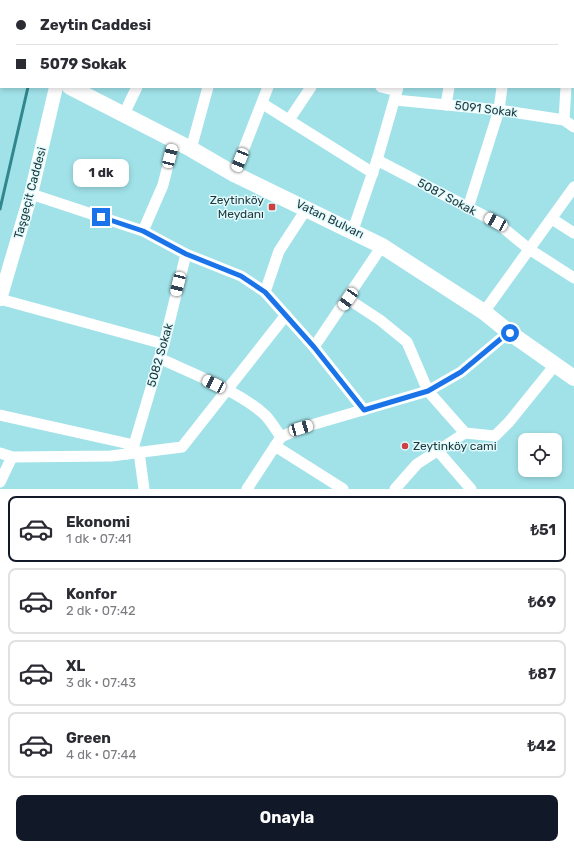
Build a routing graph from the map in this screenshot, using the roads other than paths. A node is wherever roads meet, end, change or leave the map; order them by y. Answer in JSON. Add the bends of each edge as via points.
{"nodes":[{"id":1,"x":56,"y":88,"type":"edge"},
{"id":2,"x":72,"y":88,"type":"edge"},
{"id":3,"x":136,"y":88,"type":"edge"},
{"id":4,"x":208,"y":88,"type":"edge"},
{"id":5,"x":268,"y":88,"type":"edge"},
{"id":6,"x":310,"y":88,"type":"edge"},
{"id":7,"x":383,"y":88,"type":"edge"},
{"id":8,"x":449,"y":88,"type":"edge"},
{"id":9,"x":502,"y":88,"type":"edge"},
{"id":10,"x":568,"y":89,"type":"edge"},
{"id":11,"x":397,"y":93,"type":"edge"},
{"id":12,"x":263,"y":104,"type":"junction"},
{"id":13,"x":446,"y":104,"type":"junction"},
{"id":14,"x":499,"y":110,"type":"junction"},
{"id":15,"x":123,"y":116,"type":"junction"},
{"id":16,"x":289,"y":120,"type":"junction"},
{"id":17,"x":564,"y":120,"type":"junction"},
{"id":18,"x":574,"y":127,"type":"edge"},
{"id":19,"x":174,"y":141,"type":"junction"},
{"id":20,"x":191,"y":149,"type":"junction"},
{"id":21,"x":377,"y":160,"type":"junction"},
{"id":22,"x":373,"y":172,"type":"junction"},
{"id":23,"x":234,"y":174,"type":"junction"},
{"id":24,"x":574,"y":187,"type":"edge"},
{"id":25,"x":31,"y":194,"type":"junction"},
{"id":26,"x":307,"y":208,"type":"junction"},
{"id":27,"x":468,"y":208,"type":"junction"},
{"id":28,"x":552,"y":219,"type":"junction"},
{"id":29,"x":353,"y":230,"type":"junction"},
{"id":30,"x":143,"y":231,"type":"junction"},
{"id":31,"x":574,"y":233,"type":"edge"},
{"id":32,"x":382,"y":246,"type":"junction"},
{"id":33,"x":529,"y":249,"type":"junction"},
{"id":34,"x":186,"y":254,"type":"junction"},
{"id":35,"x":574,"y":278,"type":"edge"},
{"id":36,"x":265,"y":292,"type":"junction"},
{"id":37,"x":0,"y":299,"type":"edge"},
{"id":38,"x":348,"y":299,"type":"junction"},
{"id":39,"x":484,"y":312,"type":"junction"},
{"id":40,"x":286,"y":315,"type":"junction"},
{"id":41,"x":509,"y":332,"type":"junction"},
{"id":42,"x":164,"y":344,"type":"junction"},
{"id":43,"x":314,"y":347,"type":"junction"},
{"id":44,"x":159,"y":358,"type":"junction"},
{"id":45,"x":555,"y":365,"type":"junction"},
{"id":46,"x":574,"y":378,"type":"edge"},
{"id":47,"x":228,"y":391,"type":"junction"},
{"id":48,"x":428,"y":391,"type":"junction"},
{"id":49,"x":364,"y":410,"type":"junction"},
{"id":50,"x":0,"y":415,"type":"edge"},
{"id":51,"x":465,"y":433,"type":"junction"},
{"id":52,"x":278,"y":441,"type":"junction"},
{"id":53,"x":133,"y":450,"type":"junction"},
{"id":54,"x":438,"y":451,"type":"junction"},
{"id":55,"x":0,"y":453,"type":"edge"},
{"id":56,"x":12,"y":457,"type":"junction"},
{"id":57,"x":0,"y":482,"type":"edge"},
{"id":58,"x":144,"y":489,"type":"edge"},
{"id":59,"x":247,"y":489,"type":"edge"},
{"id":60,"x":342,"y":489,"type":"edge"},
{"id":61,"x":395,"y":489,"type":"edge"},
{"id":62,"x":471,"y":489,"type":"edge"}],
"edges":[{"from":1,"to":25,"type":"street","name":"Taşgeçit Caddesi"},
{"from":2,"to":15,"type":"main road","name":"Vatan Bulvarı"},
{"from":3,"to":15,"type":"street"},
{"from":4,"to":20,"type":"street"},
{"from":5,"to":12,"type":"street"},
{"from":6,"to":16,"type":"street"},
{"from":7,"to":11,"type":"street","name":"5091 Sokak"},
{"from":8,"to":13,"type":"street"},
{"from":9,"to":14,"type":"street"},
{"from":10,"to":17,"type":"street"},
{"from":11,"to":13,"type":"street","name":"5091 Sokak"},
{"from":11,"to":21,"type":"street"},
{"from":12,"to":16,"type":"street"},
{"from":12,"to":23,"type":"street"},
{"from":13,"to":14,"type":"street","name":"5091 Sokak"},
{"from":14,"to":17,"type":"street","name":"5091 Sokak"},
{"from":14,"to":27,"type":"street"},
{"from":15,"to":19,"type":"main road","name":"Vatan Bulvarı"},
{"from":16,"to":22,"type":"street"},
{"from":17,"to":18,"type":"street","name":"5091 Sokak"},
{"from":19,"to":20,"type":"main road","name":"Vatan Bulvarı"},
{"from":19,"to":30,"type":"street","via":[[162,185]]},
{"from":20,"to":23,"type":"main road","name":"Vatan Bulvarı"},
{"from":21,"to":22,"type":"street"},
{"from":21,"to":27,"type":"street","name":"5087 Sokak"},
{"from":22,"to":29,"type":"street"},
{"from":23,"to":26,"type":"main road","name":"Vatan Bulvarı"},
{"from":24,"to":28,"type":"street"},
{"from":25,"to":30,"type":"street"},
{"from":25,"to":37,"type":"street","name":"Taşgeçit Caddesi"},
{"from":26,"to":29,"type":"main road","name":"Vatan Bulvarı"},
{"from":26,"to":36,"type":"street","via":[[279,251]]},
{"from":27,"to":33,"type":"street","name":"5087 Sokak","via":[[496,222]]},
{"from":28,"to":31,"type":"street"},
{"from":28,"to":33,"type":"street"},
{"from":29,"to":32,"type":"main road","name":"Vatan Bulvarı"},
{"from":30,"to":34,"type":"street"},
{"from":32,"to":38,"type":"street"},
{"from":32,"to":39,"type":"main road","name":"Vatan Bulvarı"},
{"from":33,"to":35,"type":"street","name":"5087 Sokak"},
{"from":33,"to":39,"type":"street"},
{"from":34,"to":36,"type":"street","via":[[241,276]]},
{"from":34,"to":42,"type":"street","name":"5082 Sokak"},
{"from":36,"to":40,"type":"street"},
{"from":37,"to":42,"type":"street"},
{"from":38,"to":43,"type":"street"},
{"from":38,"to":48,"type":"street","via":[[407,342]]},
{"from":39,"to":41,"type":"main road","name":"Vatan Bulvarı"},
{"from":40,"to":43,"type":"street"},
{"from":40,"to":47,"type":"street"},
{"from":41,"to":45,"type":"main road","name":"Vatan Bulvarı"},
{"from":41,"to":48,"type":"street","via":[[461,372]]},
{"from":42,"to":44,"type":"street","name":"5082 Sokak"},
{"from":43,"to":49,"type":"street"},
{"from":44,"to":47,"type":"street"},
{"from":44,"to":53,"type":"street","name":"5082 Sokak"},
{"from":45,"to":46,"type":"main road","name":"Vatan Bulvarı"},
{"from":45,"to":51,"type":"street","via":[[495,436]]},
{"from":47,"to":52,"type":"street","via":[[266,416]]},
{"from":47,"to":53,"type":"street","via":[[182,447]]},
{"from":48,"to":49,"type":"street"},
{"from":48,"to":51,"type":"street"},
{"from":49,"to":52,"type":"street","via":[[301,428]]},
{"from":50,"to":53,"type":"street"},
{"from":51,"to":54,"type":"street"},
{"from":52,"to":59,"type":"street"},
{"from":52,"to":60,"type":"street"},
{"from":53,"to":56,"type":"street"},
{"from":53,"to":58,"type":"street"},
{"from":54,"to":61,"type":"street","via":[[417,464]]},
{"from":54,"to":62,"type":"street"},
{"from":55,"to":56,"type":"street"},
{"from":56,"to":57,"type":"street"}]}
